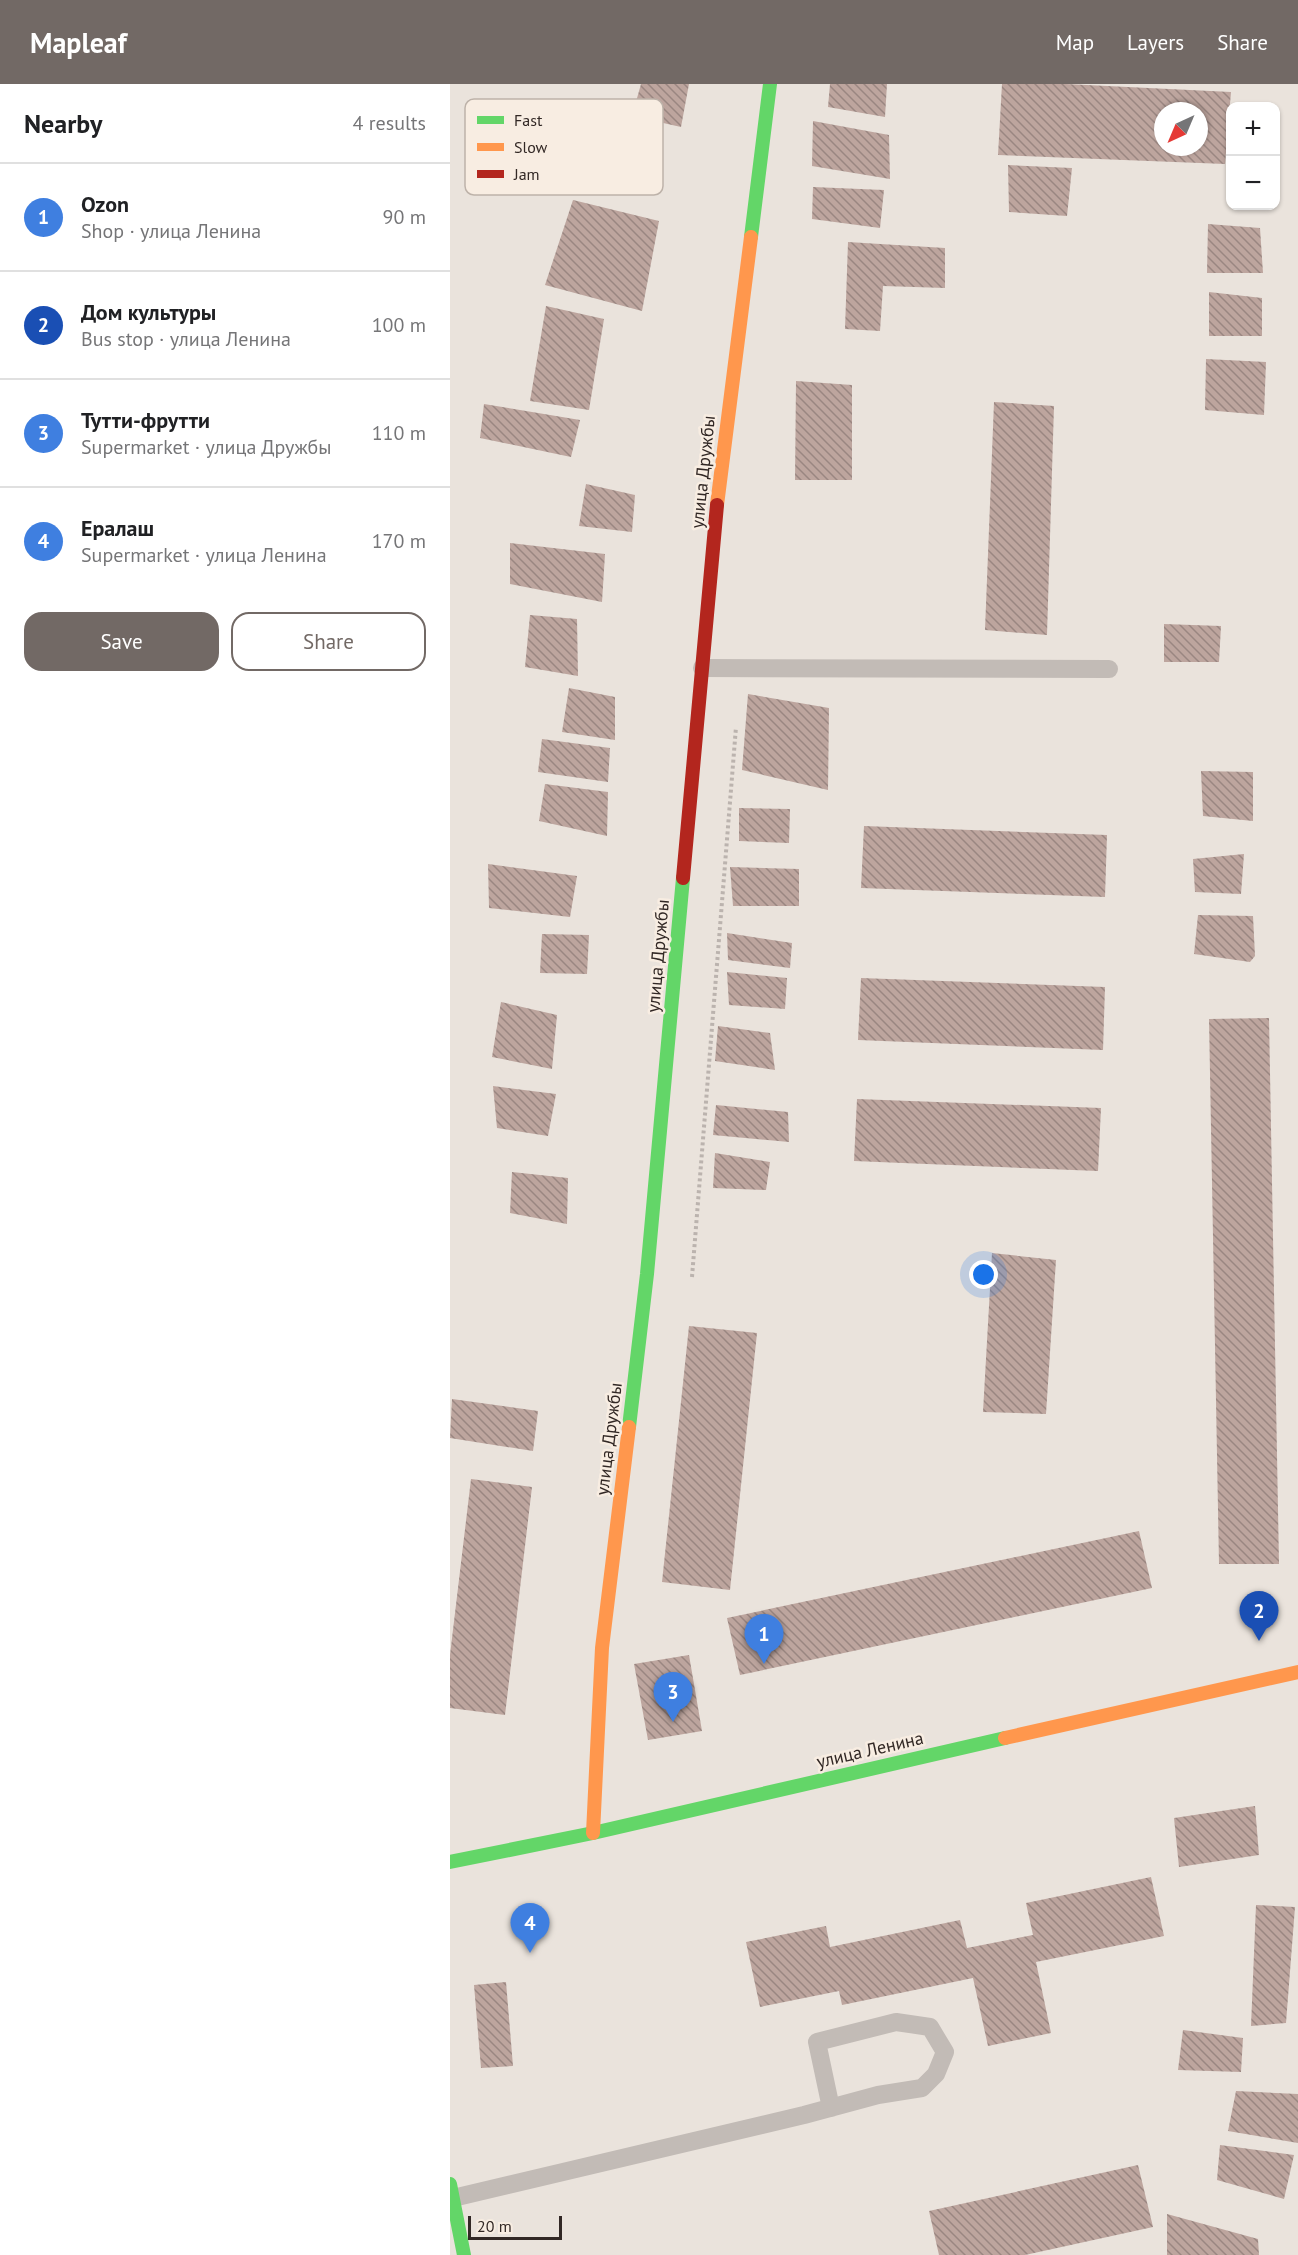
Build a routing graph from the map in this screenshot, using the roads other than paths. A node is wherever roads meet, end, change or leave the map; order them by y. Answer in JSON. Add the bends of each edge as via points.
{"nodes":[{"id":1,"x":770,"y":84,"type":"edge"},
{"id":2,"x":702,"y":668,"type":"junction"},
{"id":3,"x":1109,"y":669,"type":"dead end"},
{"id":4,"x":1298,"y":1672,"type":"edge"},
{"id":5,"x":593,"y":1833,"type":"junction"},
{"id":6,"x":450,"y":1862,"type":"edge"},
{"id":7,"x":831,"y":2108,"type":"junction"},
{"id":8,"x":452,"y":2191,"type":"edge"},
{"id":9,"x":464,"y":2255,"type":"edge"}],
"edges":[{"from":1,"to":2,"type":"street","name":"улица Дружбы","via":[[719,486]]},
{"from":2,"to":3,"type":"lane"},
{"from":2,"to":5,"type":"street","name":"улица Дружбы","via":[[647,1274],[602,1648]]},
{"from":4,"to":5,"type":"street","name":"улица Ленина"},
{"from":5,"to":6,"type":"street","name":"улица Ленина"},
{"from":7,"to":7,"type":"lane","via":[[922,2088],[936,2074],[945,2052],[930,2027],[896,2022],[817,2042]]},
{"from":7,"to":8,"type":"lane"},
{"from":8,"to":9,"type":"street"}]}
